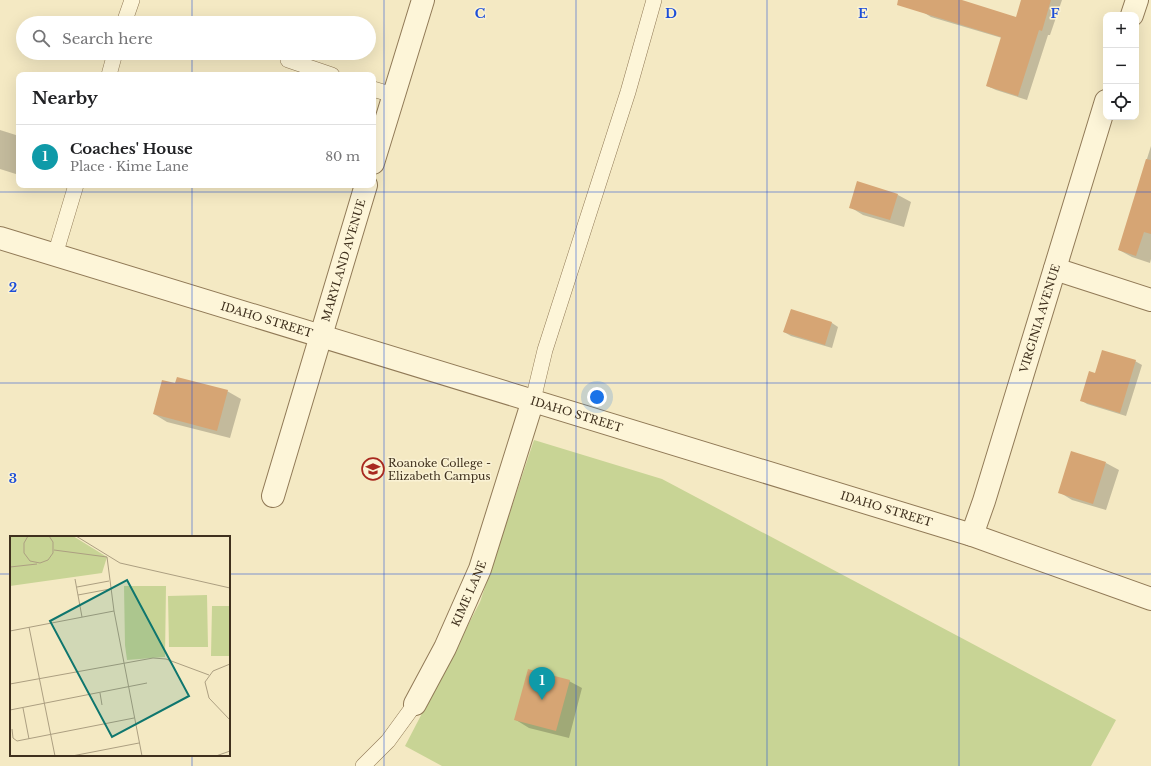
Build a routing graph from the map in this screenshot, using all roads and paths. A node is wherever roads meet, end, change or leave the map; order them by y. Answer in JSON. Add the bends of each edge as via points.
{"nodes":[{"id":1,"x":132,"y":0,"type":"edge"},
{"id":2,"x":423,"y":0,"type":"edge"},
{"id":3,"x":654,"y":0,"type":"edge"},
{"id":4,"x":1137,"y":0,"type":"edge"},
{"id":5,"x":1133,"y":12,"type":"edge"},
{"id":6,"x":126,"y":16,"type":"edge"},
{"id":7,"x":113,"y":60,"type":"edge"},
{"id":8,"x":288,"y":60,"type":"dead end"},
{"id":9,"x":110,"y":72,"type":"edge"},
{"id":10,"x":323,"y":72,"type":"edge"},
{"id":11,"x":376,"y":89,"type":"edge"},
{"id":12,"x":394,"y":95,"type":"junction"},
{"id":13,"x":1103,"y":111,"type":"edge"},
{"id":14,"x":376,"y":153,"type":"edge"},
{"id":15,"x":75,"y":188,"type":"edge"},
{"id":16,"x":365,"y":188,"type":"edge"},
{"id":17,"x":0,"y":238,"type":"edge"},
{"id":18,"x":55,"y":255,"type":"junction"},
{"id":19,"x":1055,"y":269,"type":"junction"},
{"id":20,"x":1151,"y":300,"type":"edge"},
{"id":21,"x":320,"y":336,"type":"junction"},
{"id":22,"x":533,"y":400,"type":"junction"},
{"id":23,"x":273,"y":496,"type":"dead end"},
{"id":24,"x":972,"y":536,"type":"junction"},
{"id":25,"x":1151,"y":599,"type":"edge"},
{"id":26,"x":415,"y":704,"type":"joint"},
{"id":27,"x":363,"y":766,"type":"edge"}],
"edges":[{"from":1,"to":6,"type":"lane"},
{"from":2,"to":12,"type":"street"},
{"from":3,"to":22,"type":"lane","via":[[628,92],[545,350]]},
{"from":4,"to":5,"type":"street"},
{"from":7,"to":9,"type":"lane"},
{"from":8,"to":10,"type":"lane"},
{"from":11,"to":12,"type":"lane"},
{"from":12,"to":14,"type":"street"},
{"from":13,"to":19,"type":"street","name":"VIRGINIA AVENUE"},
{"from":15,"to":18,"type":"lane"},
{"from":16,"to":21,"type":"street","name":"MARYLAND AVENUE"},
{"from":17,"to":18,"type":"street","name":"IDAHO STREET"},
{"from":18,"to":21,"type":"street","name":"IDAHO STREET"},
{"from":19,"to":20,"type":"street"},
{"from":19,"to":24,"type":"street","name":"VIRGINIA AVENUE"},
{"from":21,"to":22,"type":"street","name":"IDAHO STREET"},
{"from":21,"to":23,"type":"street","name":"MARYLAND AVENUE"},
{"from":22,"to":24,"type":"street","name":"IDAHO STREET"},
{"from":22,"to":26,"type":"street","name":"KIME LANE","via":[[480,569],[445,648]]},
{"from":24,"to":25,"type":"street","name":"IDAHO STREET"},
{"from":26,"to":27,"type":"lane","name":"KIME LANE","via":[[388,741]]}]}
